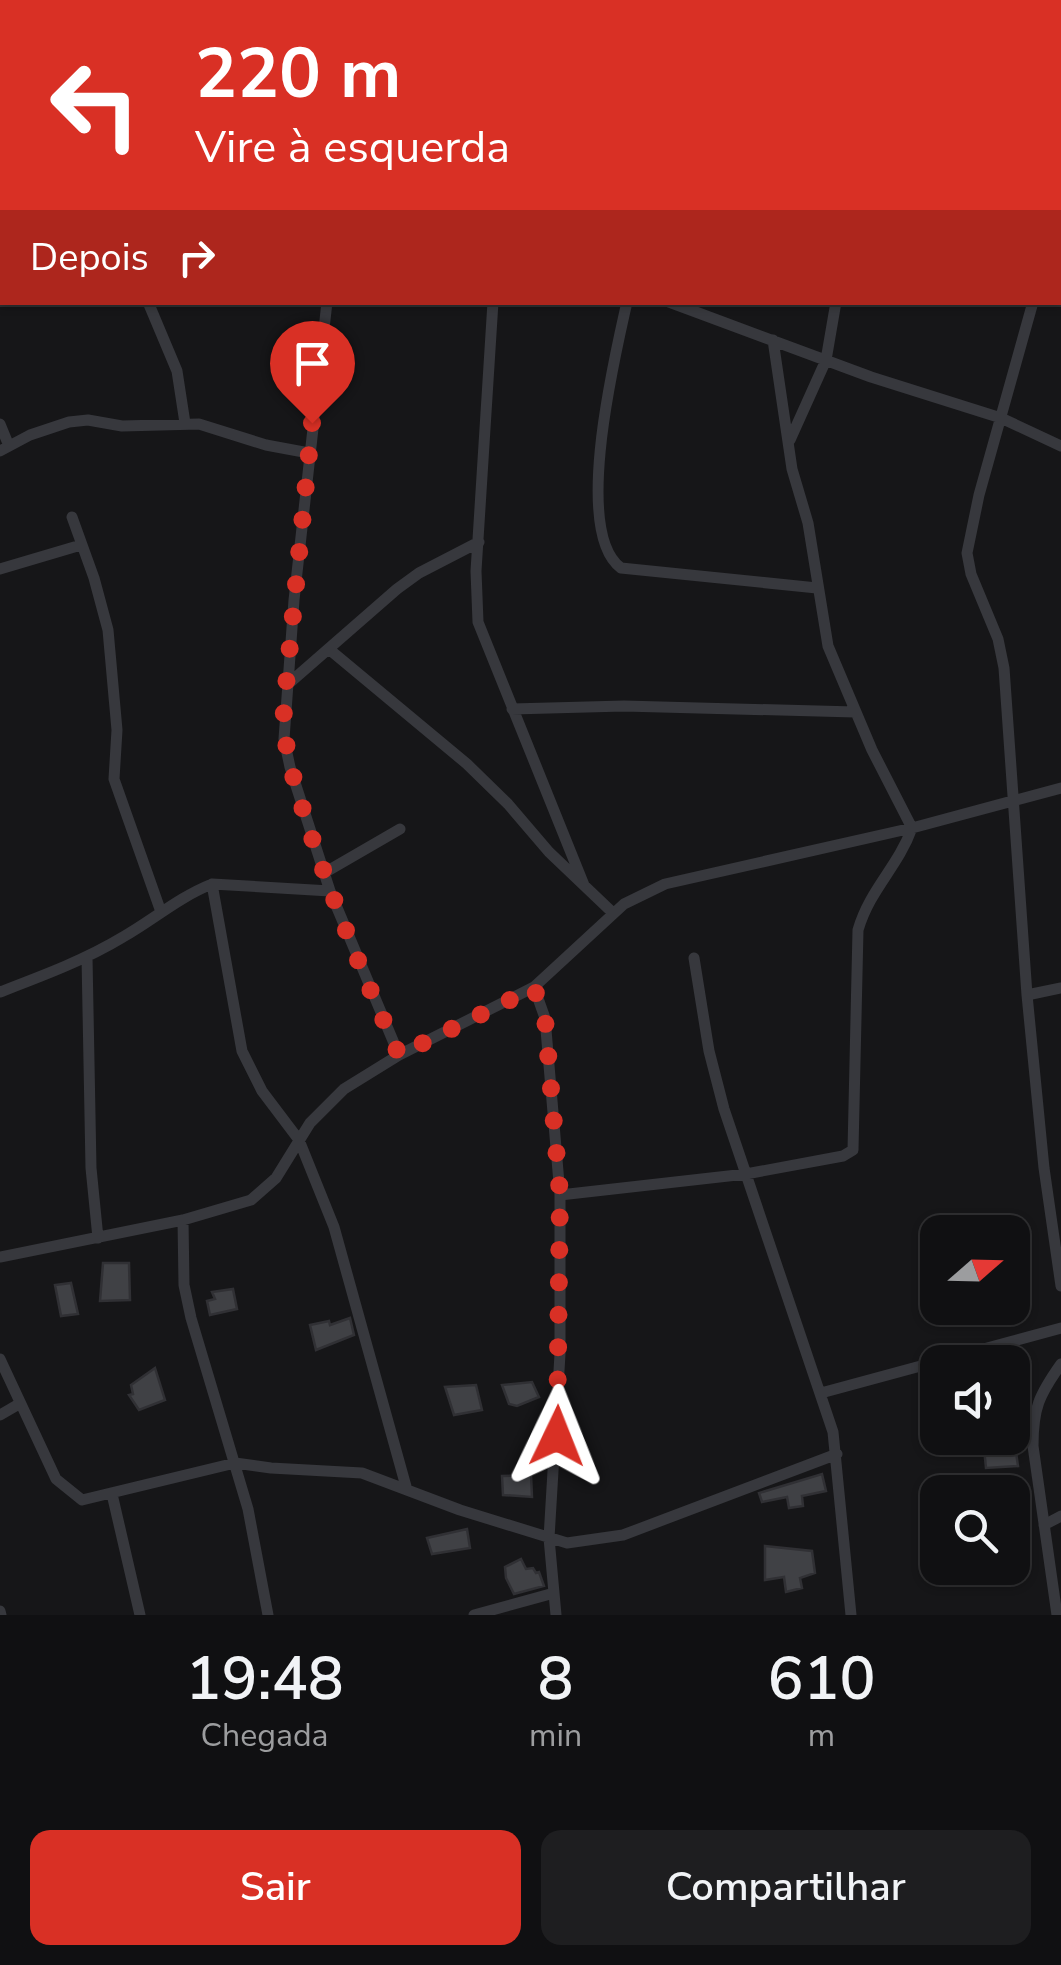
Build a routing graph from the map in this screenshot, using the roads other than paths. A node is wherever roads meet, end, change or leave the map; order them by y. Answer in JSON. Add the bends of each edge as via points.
{"nodes":[{"id":1,"x":149,"y":305,"type":"edge"},
{"id":2,"x":327,"y":305,"type":"edge"},
{"id":3,"x":493,"y":305,"type":"edge"},
{"id":4,"x":626,"y":305,"type":"edge"},
{"id":5,"x":676,"y":305,"type":"edge"},
{"id":6,"x":835,"y":305,"type":"edge"},
{"id":7,"x":1032,"y":305,"type":"edge"},
{"id":8,"x":772,"y":340,"type":"junction"},
{"id":9,"x":826,"y":360,"type":"junction"},
{"id":10,"x":1001,"y":418,"type":"junction"},
{"id":11,"x":185,"y":423,"type":"junction"},
{"id":12,"x":0,"y":424,"type":"edge"},
{"id":13,"x":788,"y":444,"type":"junction"},
{"id":14,"x":1061,"y":446,"type":"edge"},
{"id":15,"x":5,"y":448,"type":"edge"},
{"id":16,"x":309,"y":453,"type":"junction"},
{"id":17,"x":72,"y":517,"type":"dead end"},
{"id":18,"x":478,"y":542,"type":"junction"},
{"id":19,"x":82,"y":545,"type":"junction"},
{"id":20,"x":0,"y":569,"type":"edge"},
{"id":21,"x":817,"y":588,"type":"junction"},
{"id":22,"x":330,"y":650,"type":"junction"},
{"id":23,"x":287,"y":684,"type":"junction"},
{"id":24,"x":512,"y":709,"type":"junction"},
{"id":25,"x":855,"y":712,"type":"junction"},
{"id":26,"x":1061,"y":788,"type":"edge"},
{"id":27,"x":1013,"y":802,"type":"junction"},
{"id":28,"x":912,"y":828,"type":"junction"},
{"id":29,"x":400,"y":829,"type":"dead end"},
{"id":30,"x":324,"y":873,"type":"junction"},
{"id":31,"x":212,"y":884,"type":"junction"},
{"id":32,"x":584,"y":885,"type":"junction"},
{"id":33,"x":330,"y":891,"type":"junction"},
{"id":34,"x":161,"y":912,"type":"junction"},
{"id":35,"x":613,"y":913,"type":"junction"},
{"id":36,"x":87,"y":956,"type":"junction"},
{"id":37,"x":694,"y":958,"type":"dead end"},
{"id":38,"x":534,"y":988,"type":"junction"},
{"id":39,"x":1061,"y":988,"type":"edge"},
{"id":40,"x":0,"y":992,"type":"edge"},
{"id":41,"x":1026,"y":996,"type":"junction"},
{"id":42,"x":399,"y":1055,"type":"junction"},
{"id":43,"x":300,"y":1140,"type":"junction"},
{"id":44,"x":746,"y":1174,"type":"junction"},
{"id":45,"x":560,"y":1194,"type":"junction"},
{"id":46,"x":183,"y":1220,"type":"junction"},
{"id":47,"x":98,"y":1238,"type":"junction"},
{"id":48,"x":0,"y":1257,"type":"edge"},
{"id":49,"x":1061,"y":1286,"type":"edge"},
{"id":50,"x":1061,"y":1328,"type":"edge"},
{"id":51,"x":0,"y":1359,"type":"edge"},
{"id":52,"x":1061,"y":1364,"type":"edge"},
{"id":53,"x":820,"y":1394,"type":"junction"},
{"id":54,"x":19,"y":1404,"type":"junction"},
{"id":55,"x":0,"y":1415,"type":"edge"},
{"id":56,"x":838,"y":1454,"type":"junction"},
{"id":57,"x":235,"y":1463,"type":"junction"},
{"id":58,"x":407,"y":1490,"type":"junction"},
{"id":59,"x":112,"y":1494,"type":"junction"},
{"id":60,"x":1061,"y":1516,"type":"edge"},
{"id":61,"x":1044,"y":1526,"type":"junction"},
{"id":62,"x":548,"y":1538,"type":"junction"},
{"id":63,"x":554,"y":1593,"type":"junction"},
{"id":64,"x":140,"y":1615,"type":"edge"},
{"id":65,"x":268,"y":1615,"type":"edge"},
{"id":66,"x":474,"y":1615,"type":"edge"},
{"id":67,"x":556,"y":1615,"type":"edge"},
{"id":68,"x":851,"y":1615,"type":"edge"},
{"id":69,"x":1057,"y":1615,"type":"edge"}],
"edges":[{"from":1,"to":11,"type":"street","via":[[178,370]]},
{"from":2,"to":16,"type":"street"},
{"from":3,"to":18,"type":"street"},
{"from":4,"to":21,"type":"street","via":[[604,406],[598,490],[600,530],[613,563]]},
{"from":5,"to":8,"type":"street"},
{"from":6,"to":9,"type":"street"},
{"from":7,"to":10,"type":"street"},
{"from":8,"to":9,"type":"street"},
{"from":8,"to":13,"type":"street"},
{"from":9,"to":10,"type":"street"},
{"from":9,"to":13,"type":"street"},
{"from":10,"to":14,"type":"street"},
{"from":10,"to":27,"type":"street","via":[[967,553],[1004,668]]},
{"from":11,"to":15,"type":"street","via":[[69,422]]},
{"from":11,"to":16,"type":"street"},
{"from":12,"to":15,"type":"street"},
{"from":13,"to":21,"type":"street"},
{"from":16,"to":23,"type":"street"},
{"from":17,"to":19,"type":"street"},
{"from":18,"to":22,"type":"street","via":[[396,590]]},
{"from":18,"to":24,"type":"street","via":[[478,622]]},
{"from":19,"to":20,"type":"street"},
{"from":19,"to":34,"type":"street","via":[[108,630],[114,779]]},
{"from":21,"to":25,"type":"street","via":[[828,646]]},
{"from":22,"to":23,"type":"street"},
{"from":22,"to":32,"type":"street","via":[[467,764]]},
{"from":23,"to":30,"type":"street","via":[[287,753]]},
{"from":24,"to":25,"type":"street"},
{"from":24,"to":32,"type":"street"},
{"from":25,"to":28,"type":"street"},
{"from":26,"to":27,"type":"street"},
{"from":27,"to":28,"type":"street"},
{"from":27,"to":41,"type":"street"},
{"from":28,"to":35,"type":"street","via":[[665,884]]},
{"from":28,"to":44,"type":"street","via":[[904,851],[865,904],[858,930],[852,1150]]},
{"from":29,"to":30,"type":"street"},
{"from":30,"to":33,"type":"street"},
{"from":31,"to":33,"type":"street"},
{"from":31,"to":34,"type":"street"},
{"from":31,"to":43,"type":"street","via":[[242,1051],[262,1091]]},
{"from":32,"to":35,"type":"street"},
{"from":33,"to":42,"type":"street"},
{"from":34,"to":36,"type":"street"},
{"from":35,"to":38,"type":"street"},
{"from":36,"to":40,"type":"street"},
{"from":36,"to":47,"type":"street"},
{"from":37,"to":44,"type":"street","via":[[709,1051]]},
{"from":38,"to":42,"type":"street"},
{"from":38,"to":45,"type":"street","via":[[545,1018]]},
{"from":39,"to":41,"type":"street"},
{"from":41,"to":49,"type":"street"},
{"from":42,"to":43,"type":"street","via":[[344,1089]]},
{"from":43,"to":46,"type":"street","via":[[276,1178],[251,1200]]},
{"from":43,"to":58,"type":"street","via":[[339,1243]]},
{"from":44,"to":45,"type":"street"},
{"from":44,"to":53,"type":"street"},
{"from":45,"to":62,"type":"street","via":[[558,1404]]},
{"from":46,"to":47,"type":"street"},
{"from":46,"to":57,"type":"street","via":[[191,1318]]},
{"from":47,"to":48,"type":"street"},
{"from":50,"to":53,"type":"street"},
{"from":51,"to":54,"type":"street"},
{"from":52,"to":61,"type":"street","via":[[1034,1410]]},
{"from":53,"to":56,"type":"street"},
{"from":54,"to":55,"type":"street"},
{"from":54,"to":59,"type":"street","via":[[64,1486],[82,1500]]},
{"from":56,"to":62,"type":"street","via":[[623,1536],[566,1543]]},
{"from":56,"to":68,"type":"street"},
{"from":57,"to":58,"type":"street","via":[[362,1472]]},
{"from":57,"to":59,"type":"street"},
{"from":57,"to":65,"type":"street"},
{"from":58,"to":62,"type":"street"},
{"from":59,"to":64,"type":"street"},
{"from":60,"to":61,"type":"street"},
{"from":61,"to":69,"type":"street"},
{"from":62,"to":63,"type":"street"},
{"from":63,"to":66,"type":"street"},
{"from":63,"to":67,"type":"street"}]}
